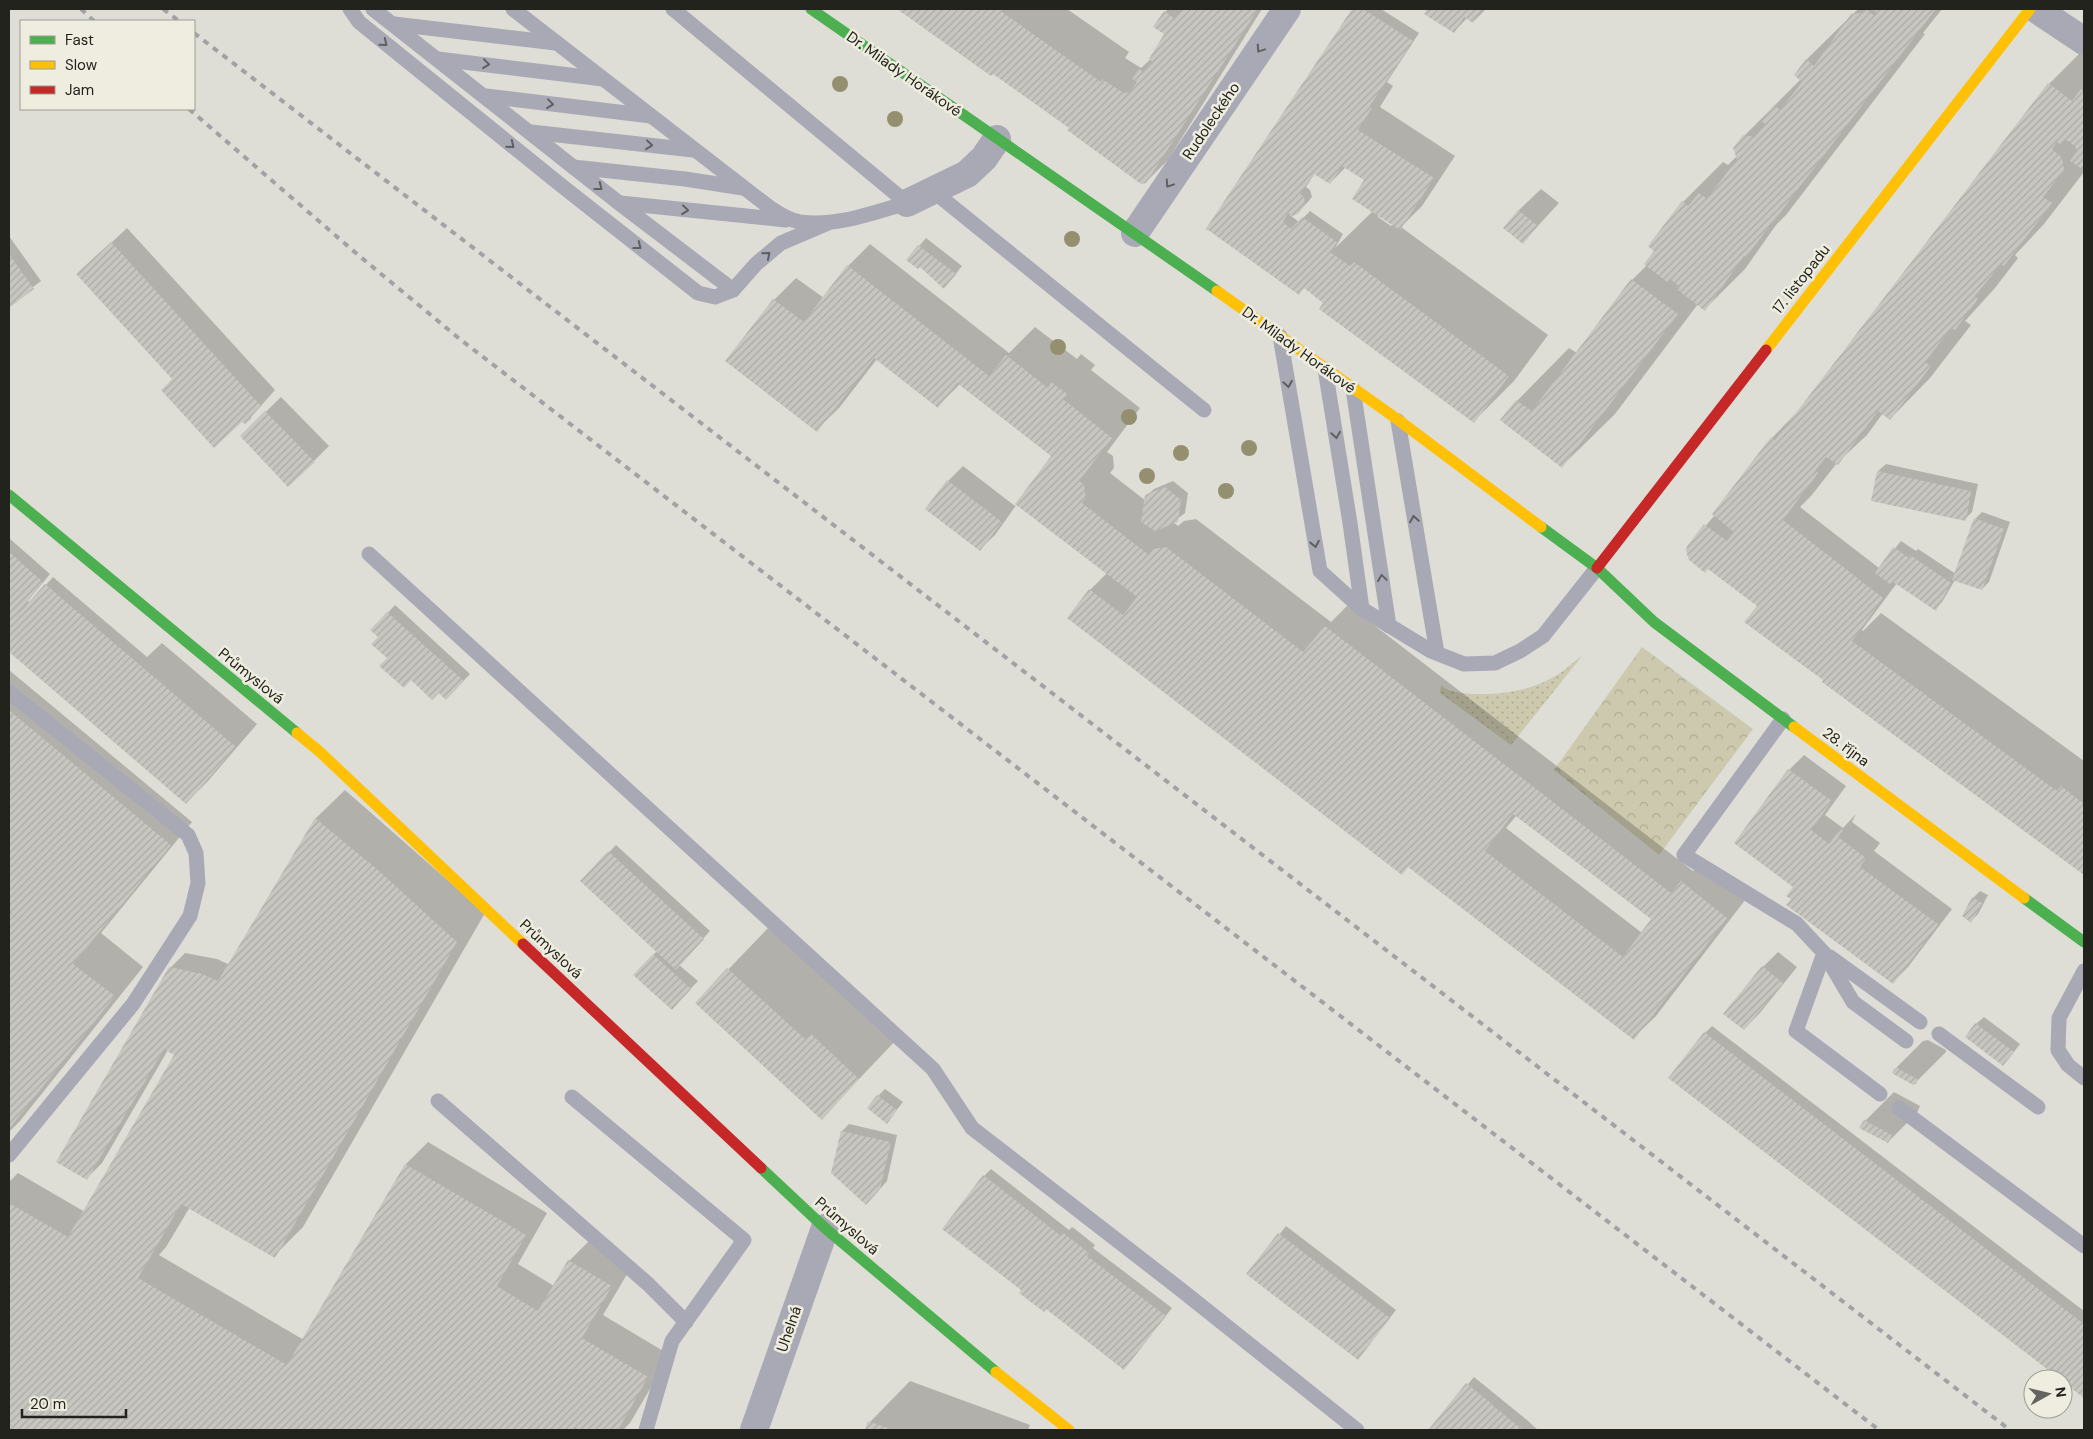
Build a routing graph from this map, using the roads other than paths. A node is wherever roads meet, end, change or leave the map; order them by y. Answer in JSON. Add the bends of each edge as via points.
{"nodes":[{"id":1,"x":350,"y":9,"type":"edge"},
{"id":2,"x":373,"y":9,"type":"edge"},
{"id":3,"x":513,"y":9,"type":"edge"},
{"id":4,"x":673,"y":9,"type":"edge"},
{"id":5,"x":812,"y":9,"type":"edge"},
{"id":6,"x":1287,"y":9,"type":"edge"},
{"id":7,"x":2030,"y":9,"type":"edge"},
{"id":8,"x":2036,"y":9,"type":"edge"},
{"id":9,"x":394,"y":24,"type":"junction"},
{"id":10,"x":2084,"y":40,"type":"edge"},
{"id":11,"x":558,"y":43,"type":"junction"},
{"id":12,"x":438,"y":59,"type":"junction"},
{"id":13,"x":604,"y":79,"type":"junction"},
{"id":14,"x":484,"y":96,"type":"junction"},
{"id":15,"x":651,"y":116,"type":"junction"},
{"id":16,"x":531,"y":132,"type":"junction"},
{"id":17,"x":997,"y":139,"type":"junction"},
{"id":18,"x":694,"y":150,"type":"junction"},
{"id":19,"x":573,"y":167,"type":"junction"},
{"id":20,"x":745,"y":188,"type":"junction"},
{"id":21,"x":934,"y":191,"type":"junction"},
{"id":22,"x":619,"y":203,"type":"junction"},
{"id":23,"x":906,"y":203,"type":"junction"},
{"id":24,"x":799,"y":222,"type":"junction"},
{"id":25,"x":828,"y":223,"type":"junction"},
{"id":26,"x":1135,"y":233,"type":"junction"},
{"id":27,"x":734,"y":290,"type":"junction"},
{"id":28,"x":1280,"y":336,"type":"junction"},
{"id":29,"x":1325,"y":370,"type":"junction"},
{"id":30,"x":1353,"y":389,"type":"junction"},
{"id":31,"x":1204,"y":410,"type":"dead end"},
{"id":32,"x":1397,"y":420,"type":"junction"},
{"id":33,"x":9,"y":495,"type":"edge"},
{"id":34,"x":369,"y":554,"type":"dead end"},
{"id":35,"x":1596,"y":568,"type":"junction"},
{"id":36,"x":1362,"y":609,"type":"junction"},
{"id":37,"x":1389,"y":626,"type":"junction"},
{"id":38,"x":1437,"y":653,"type":"junction"},
{"id":39,"x":9,"y":692,"type":"edge"},
{"id":40,"x":1783,"y":719,"type":"junction"},
{"id":41,"x":2084,"y":942,"type":"edge"},
{"id":42,"x":1824,"y":953,"type":"junction"},
{"id":43,"x":2084,"y":971,"type":"edge"},
{"id":44,"x":1920,"y":1022,"type":"dead end"},
{"id":45,"x":1939,"y":1034,"type":"dead end"},
{"id":46,"x":1906,"y":1041,"type":"dead end"},
{"id":47,"x":2084,"y":1078,"type":"edge"},
{"id":48,"x":1880,"y":1094,"type":"dead end"},
{"id":49,"x":572,"y":1097,"type":"dead end"},
{"id":50,"x":438,"y":1101,"type":"dead end"},
{"id":51,"x":2038,"y":1107,"type":"dead end"},
{"id":52,"x":1899,"y":1108,"type":"dead end"},
{"id":53,"x":9,"y":1156,"type":"edge"},
{"id":54,"x":825,"y":1228,"type":"junction"},
{"id":55,"x":2084,"y":1246,"type":"edge"},
{"id":56,"x":686,"y":1322,"type":"junction"},
{"id":57,"x":646,"y":1430,"type":"edge"},
{"id":58,"x":754,"y":1430,"type":"edge"},
{"id":59,"x":1069,"y":1430,"type":"edge"},
{"id":60,"x":1357,"y":1430,"type":"edge"}],
"edges":[{"from":1,"to":27,"type":"lane","one_way":true,"via":[[359,22],[698,293],[715,297]]},
{"from":2,"to":9,"type":"lane"},
{"from":3,"to":11,"type":"lane"},
{"from":4,"to":23,"type":"lane"},
{"from":5,"to":17,"type":"street","name":"Dr. Milady Horákové"},
{"from":6,"to":26,"type":"street","name":"Rudoleckého","one_way":true},
{"from":7,"to":35,"type":"street","name":"17. listopadu"},
{"from":8,"to":10,"type":"street"},
{"from":9,"to":11,"type":"lane"},
{"from":9,"to":12,"type":"lane"},
{"from":11,"to":13,"type":"lane"},
{"from":12,"to":13,"type":"lane","one_way":true},
{"from":12,"to":14,"type":"lane"},
{"from":13,"to":15,"type":"lane"},
{"from":14,"to":15,"type":"lane","one_way":true},
{"from":14,"to":16,"type":"lane"},
{"from":15,"to":18,"type":"lane"},
{"from":16,"to":18,"type":"lane","one_way":true},
{"from":16,"to":19,"type":"lane"},
{"from":17,"to":21,"type":"street","via":[[967,174]]},
{"from":17,"to":26,"type":"street","name":"Dr. Milady Horákové"},
{"from":18,"to":20,"type":"lane"},
{"from":19,"to":20,"type":"lane"},
{"from":19,"to":22,"type":"lane","one_way":true},
{"from":20,"to":24,"type":"lane","via":[[768,207]]},
{"from":21,"to":23,"type":"street"},
{"from":21,"to":31,"type":"lane"},
{"from":22,"to":24,"type":"lane","one_way":true},
{"from":22,"to":27,"type":"lane"},
{"from":23,"to":25,"type":"lane"},
{"from":24,"to":25,"type":"lane"},
{"from":27,"to":25,"type":"lane","one_way":true,"via":[[756,264],[781,243]]},
{"from":26,"to":28,"type":"street","name":"Dr. Milady Horákové"},
{"from":28,"to":29,"type":"street","name":"Dr. Milady Horákové"},
{"from":28,"to":36,"type":"lane","one_way":true,"via":[[1320,571]]},
{"from":29,"to":30,"type":"street","name":"Dr. Milady Horákové"},
{"from":29,"to":36,"type":"lane","one_way":true},
{"from":30,"to":32,"type":"street","name":"Dr. Milady Horákové"},
{"from":37,"to":30,"type":"lane","one_way":true},
{"from":32,"to":35,"type":"street","name":"Dr. Milady Horákové"},
{"from":38,"to":32,"type":"lane","one_way":true},
{"from":33,"to":54,"type":"street","name":"Průmyslová","via":[[320,752]]},
{"from":34,"to":60,"type":"lane","via":[[933,1069],[972,1128]]},
{"from":35,"to":38,"type":"lane","via":[[1543,636],[1520,651],[1487,664],[1464,664]]},
{"from":35,"to":40,"type":"street","name":"28. října","via":[[1654,622]]},
{"from":36,"to":37,"type":"lane"},
{"from":37,"to":38,"type":"lane"},
{"from":39,"to":53,"type":"lane","via":[[188,835],[196,853],[198,883],[190,916],[133,1004]]},
{"from":40,"to":41,"type":"street","name":"28. října"},
{"from":40,"to":42,"type":"lane","via":[[1684,855],[1797,924]]},
{"from":42,"to":44,"type":"lane"},
{"from":42,"to":46,"type":"lane","via":[[1853,1002]]},
{"from":42,"to":48,"type":"lane","via":[[1796,1031]]},
{"from":43,"to":47,"type":"lane","via":[[2059,1018],[2058,1050],[2068,1065]]},
{"from":45,"to":51,"type":"lane"},
{"from":49,"to":56,"type":"lane","via":[[744,1240]]},
{"from":50,"to":56,"type":"lane","via":[[648,1284]]},
{"from":52,"to":55,"type":"lane"},
{"from":54,"to":58,"type":"street","name":"Uhelná"},
{"from":54,"to":59,"type":"street","name":"Průmyslová"},
{"from":56,"to":57,"type":"lane","via":[[672,1341]]}]}
